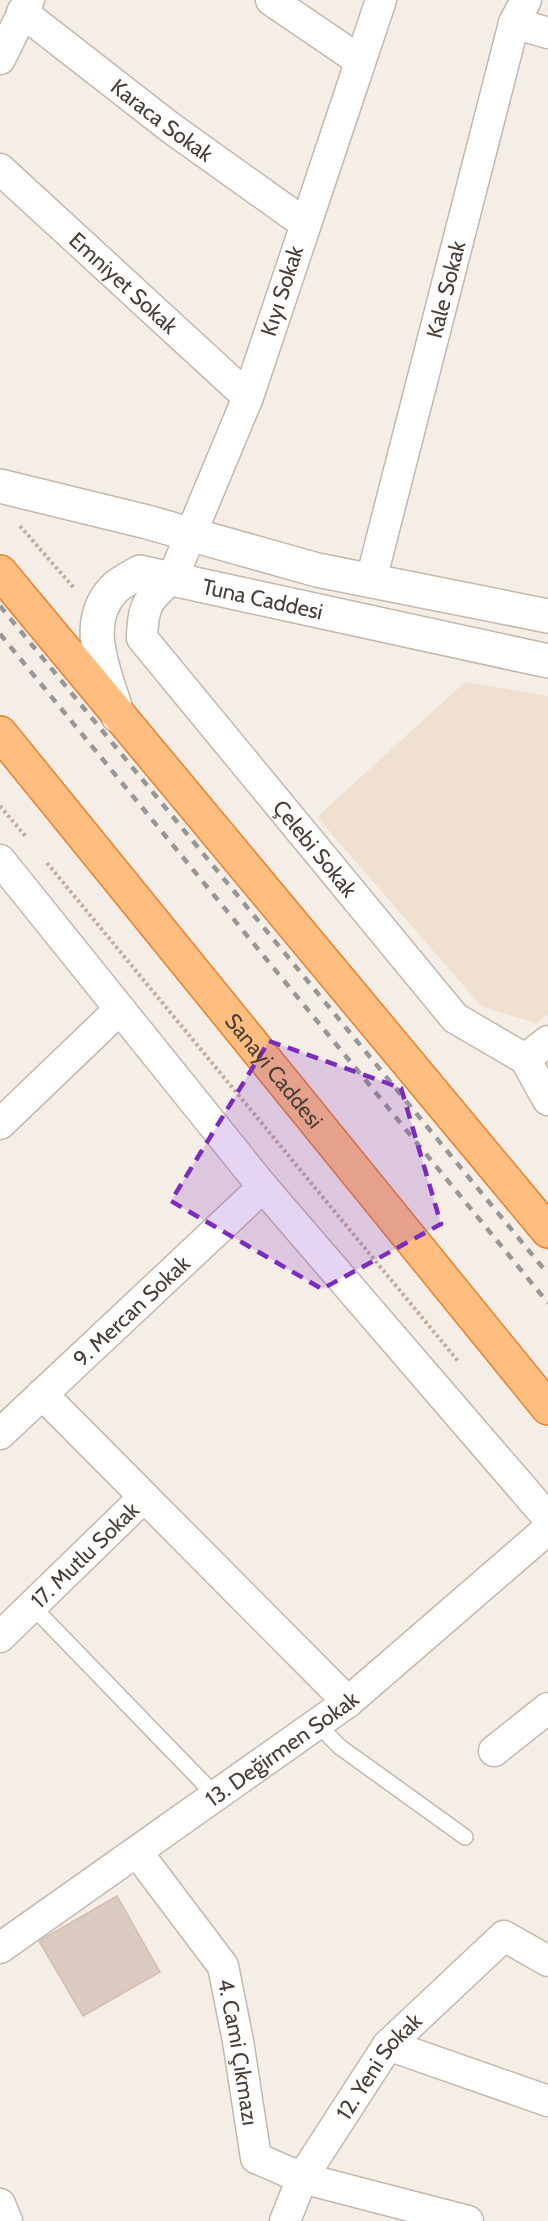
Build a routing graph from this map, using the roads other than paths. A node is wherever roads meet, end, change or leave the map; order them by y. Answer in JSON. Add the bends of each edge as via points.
{"nodes":[{"id":1,"x":271,"y":0,"type":"edge"},
{"id":2,"x":381,"y":0,"type":"edge"},
{"id":3,"x":26,"y":6,"type":"edge"},
{"id":4,"x":520,"y":11,"type":"edge"},
{"id":5,"x":548,"y":33,"type":"edge"},
{"id":6,"x":0,"y":59,"type":"edge"},
{"id":7,"x":359,"y":60,"type":"junction"},
{"id":8,"x":0,"y":169,"type":"edge"},
{"id":9,"x":304,"y":223,"type":"junction"},
{"id":10,"x":248,"y":397,"type":"junction"},
{"id":11,"x":0,"y":486,"type":"edge"},
{"id":12,"x":190,"y":535,"type":"junction"},
{"id":13,"x":0,"y":572,"type":"edge"},
{"id":14,"x":173,"y":578,"type":"junction"},
{"id":15,"x":371,"y":580,"type":"junction"},
{"id":16,"x":548,"y":616,"type":"edge"},
{"id":17,"x":548,"y":661,"type":"edge"},
{"id":18,"x":118,"y":716,"type":"junction"},
{"id":19,"x":0,"y":733,"type":"edge"},
{"id":20,"x":6,"y":880,"type":"edge"},
{"id":21,"x":120,"y":1009,"type":"junction"},
{"id":22,"x":548,"y":1041,"type":"edge"},
{"id":23,"x":525,"y":1059,"type":"junction"},
{"id":24,"x":548,"y":1100,"type":"edge"},
{"id":25,"x":0,"y":1124,"type":"edge"},
{"id":26,"x":263,"y":1187,"type":"junction"},
{"id":27,"x":548,"y":1231,"type":"edge"},
{"id":28,"x":42,"y":1394,"type":"junction"},
{"id":29,"x":548,"y":1408,"type":"edge"},
{"id":30,"x":0,"y":1434,"type":"edge"},
{"id":31,"x":144,"y":1497,"type":"junction"},
{"id":32,"x":548,"y":1518,"type":"edge"},
{"id":33,"x":548,"y":1529,"type":"edge"},
{"id":34,"x":32,"y":1606,"type":"junction"},
{"id":35,"x":0,"y":1637,"type":"edge"},
{"id":36,"x":348,"y":1702,"type":"junction"},
{"id":37,"x":548,"y":1708,"type":"edge"},
{"id":38,"x":317,"y":1724,"type":"junction"},
{"id":39,"x":494,"y":1751,"type":"dead end"},
{"id":40,"x":216,"y":1796,"type":"junction"},
{"id":41,"x":465,"y":1837,"type":"dead end"},
{"id":42,"x":137,"y":1852,"type":"junction"},
{"id":43,"x":0,"y":1948,"type":"edge"},
{"id":44,"x":548,"y":1960,"type":"edge"},
{"id":45,"x":388,"y":2045,"type":"junction"},
{"id":46,"x":548,"y":2101,"type":"edge"},
{"id":47,"x":302,"y":2178,"type":"junction"},
{"id":48,"x":0,"y":2204,"type":"edge"},
{"id":49,"x":7,"y":2221,"type":"edge"},
{"id":50,"x":285,"y":2221,"type":"edge"},
{"id":51,"x":468,"y":2221,"type":"edge"}],
"edges":[{"from":1,"to":7,"type":"street"},
{"from":2,"to":7,"type":"street","name":"Kıyı Sokak"},
{"from":3,"to":6,"type":"street"},
{"from":3,"to":9,"type":"street","name":"Karaca Sokak","via":[[171,128]]},
{"from":4,"to":5,"type":"street"},
{"from":4,"to":15,"type":"street","name":"Kale Sokak"},
{"from":7,"to":9,"type":"street","name":"Kıyı Sokak"},
{"from":8,"to":10,"type":"street","name":"Emniyet Sokak"},
{"from":9,"to":10,"type":"street","name":"Kıyı Sokak"},
{"from":10,"to":12,"type":"street","name":"Kıyı Sokak"},
{"from":11,"to":12,"type":"street","name":"Tuna Caddesi"},
{"from":12,"to":14,"type":"street","name":"Kıyı Sokak"},
{"from":12,"to":15,"type":"street","name":"Tuna Caddesi","via":[[317,570]]},
{"from":13,"to":18,"type":"highway"},
{"from":14,"to":17,"type":"street","name":"Tuna Caddesi"},
{"from":14,"to":18,"type":"street","name":"Tuna Caddesi","via":[[140,572],[113,590],[98,616],[96,638]]},
{"from":14,"to":23,"type":"street","name":"Çelebi Sokak","via":[[150,597],[142,618],[141,638],[455,1018]]},
{"from":15,"to":16,"type":"street","name":"Tuna Caddesi"},
{"from":18,"to":27,"type":"highway"},
{"from":19,"to":29,"type":"highway","name":"Sanayi Caddesi"},
{"from":20,"to":21,"type":"street"},
{"from":21,"to":25,"type":"street"},
{"from":21,"to":26,"type":"street"},
{"from":22,"to":23,"type":"street"},
{"from":23,"to":24,"type":"street"},
{"from":26,"to":28,"type":"street","name":"9. Mercan Sokak"},
{"from":26,"to":32,"type":"street"},
{"from":28,"to":30,"type":"street","name":"9. Mercan Sokak"},
{"from":28,"to":31,"type":"street"},
{"from":31,"to":34,"type":"street","name":"17. Mutlu Sokak"},
{"from":31,"to":36,"type":"street"},
{"from":33,"to":36,"type":"street","name":"13. Değirmen Sokak"},
{"from":34,"to":35,"type":"street","name":"17. Mutlu Sokak"},
{"from":34,"to":40,"type":"lane"},
{"from":36,"to":38,"type":"street","name":"13. Değirmen Sokak"},
{"from":37,"to":39,"type":"street"},
{"from":38,"to":40,"type":"street","name":"13. Değirmen Sokak"},
{"from":38,"to":41,"type":"lane","via":[[340,1748]]},
{"from":40,"to":42,"type":"street","name":"13. Değirmen Sokak"},
{"from":42,"to":43,"type":"street","name":"13. Değirmen Sokak"},
{"from":42,"to":47,"type":"street","name":"4. Cami Çıkmazı","via":[[223,1966],[256,2158]]},
{"from":44,"to":45,"type":"street","name":"12. Yeni Sokak","via":[[504,1936]]},
{"from":45,"to":46,"type":"street"},
{"from":45,"to":47,"type":"street","name":"12. Yeni Sokak"},
{"from":47,"to":50,"type":"street","name":"12. Yeni Sokak"},
{"from":47,"to":51,"type":"street"},
{"from":48,"to":49,"type":"street"}]}
